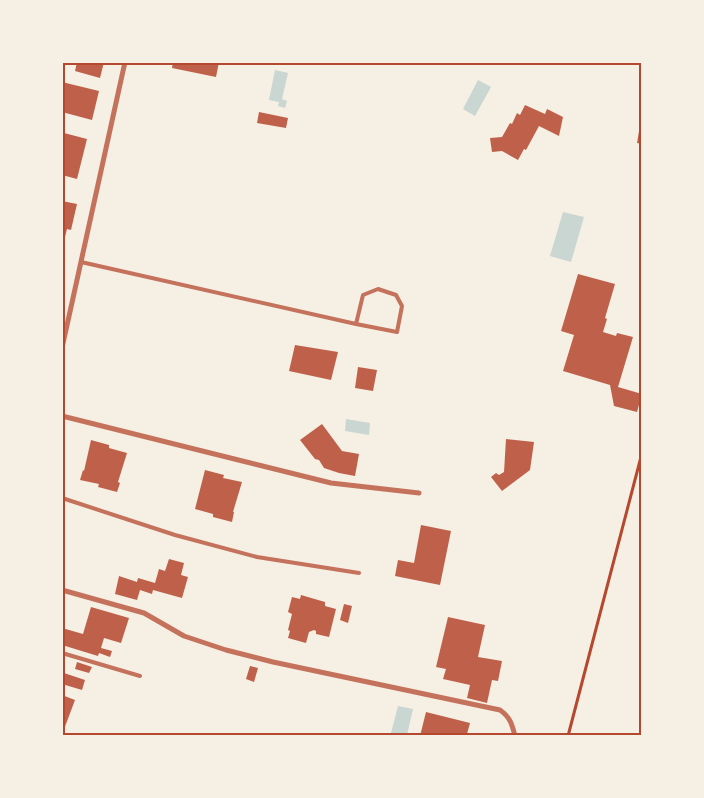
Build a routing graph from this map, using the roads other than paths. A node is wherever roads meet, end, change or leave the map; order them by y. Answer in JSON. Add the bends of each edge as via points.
{"nodes":[{"id":1,"x":125,"y":62,"type":"edge"},
{"id":2,"x":81,"y":262,"type":"junction"},
{"id":3,"x":356,"y":324,"type":"junction"},
{"id":4,"x":62,"y":348,"type":"edge"},
{"id":5,"x":62,"y":416,"type":"edge"},
{"id":6,"x":418,"y":493,"type":"dead end"},
{"id":7,"x":62,"y":498,"type":"edge"},
{"id":8,"x":359,"y":573,"type":"dead end"},
{"id":9,"x":62,"y":590,"type":"edge"},
{"id":10,"x":62,"y":652,"type":"edge"},
{"id":11,"x":140,"y":676,"type":"dead end"},
{"id":12,"x":514,"y":736,"type":"edge"}],
"edges":[{"from":1,"to":2,"type":"street"},
{"from":2,"to":3,"type":"lane"},
{"from":2,"to":4,"type":"street"},
{"from":3,"to":3,"type":"lane","via":[[397,332],[402,306],[396,295],[378,289],[363,295]]},
{"from":5,"to":6,"type":"street","via":[[331,483]]},
{"from":7,"to":8,"type":"lane","via":[[175,535],[257,557]]},
{"from":9,"to":12,"type":"street","via":[[144,613],[184,636],[226,650],[500,710],[512,724]]},
{"from":10,"to":11,"type":"lane"}]}
